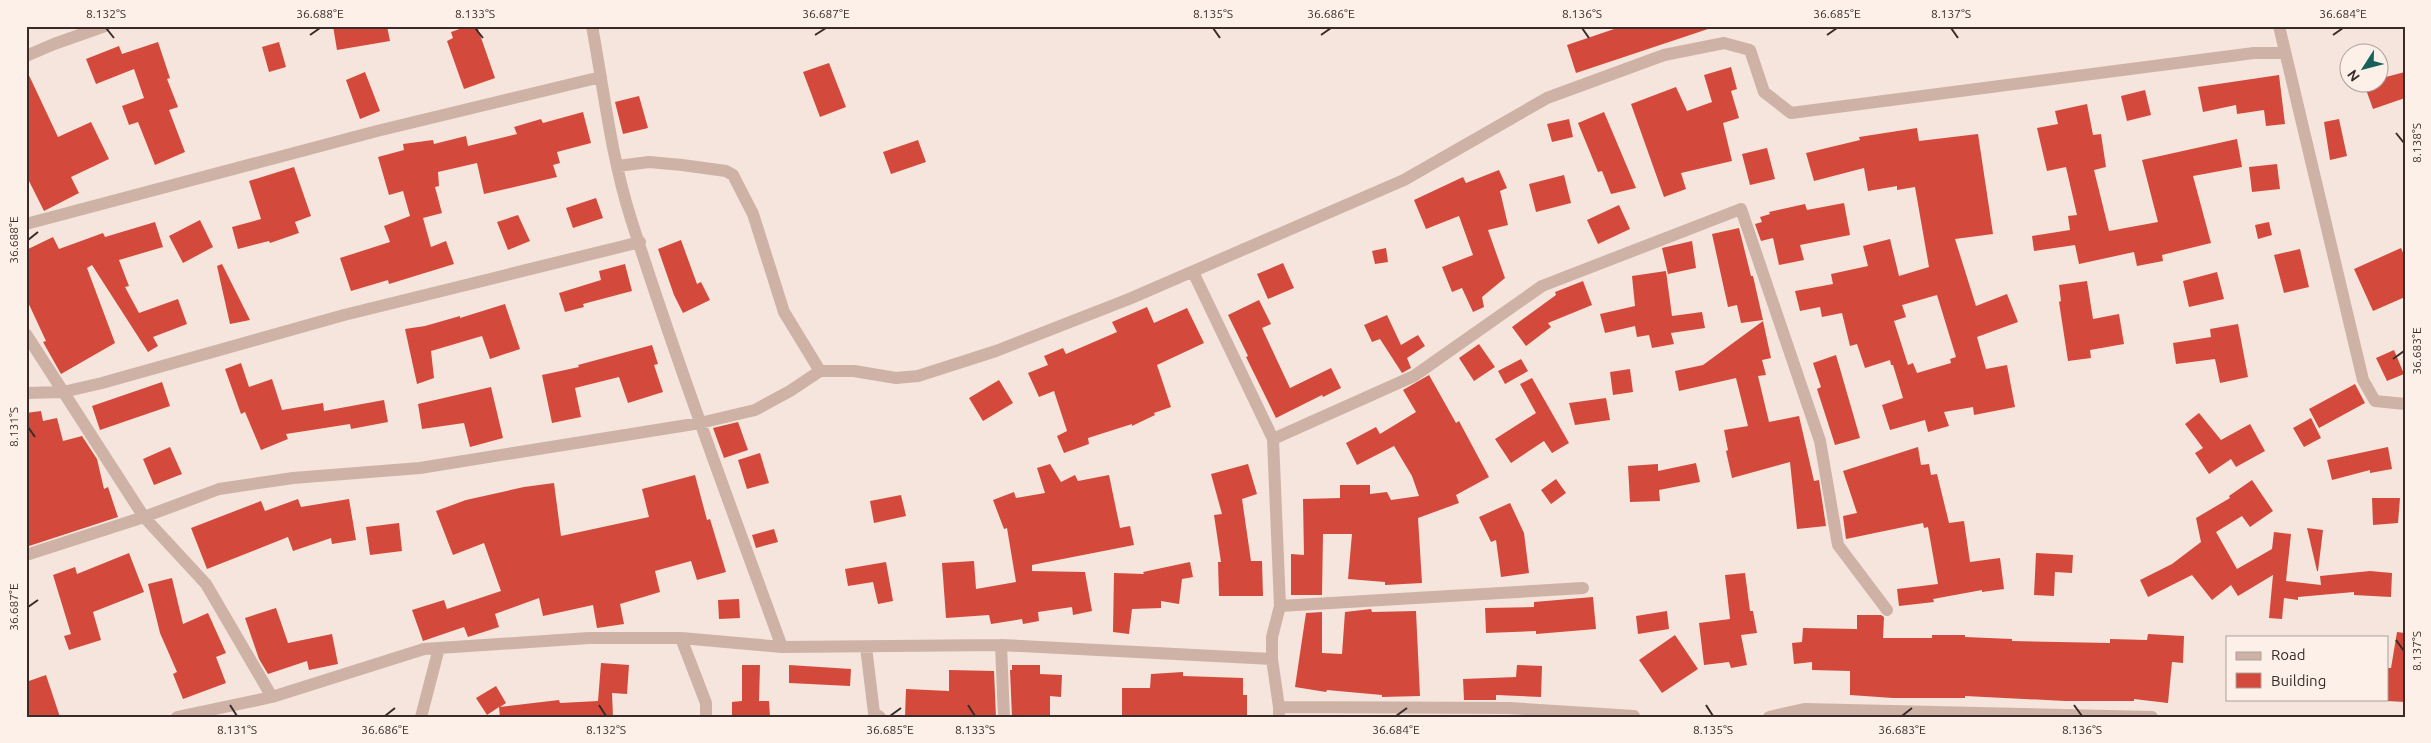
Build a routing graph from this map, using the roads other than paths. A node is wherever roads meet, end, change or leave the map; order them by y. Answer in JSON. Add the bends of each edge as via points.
{"nodes":[{"id":1,"x":105,"y":26,"type":"edge"},
{"id":2,"x":592,"y":26,"type":"edge"},
{"id":3,"x":2278,"y":26,"type":"edge"},
{"id":4,"x":2284,"y":53,"type":"junction"},
{"id":5,"x":26,"y":56,"type":"edge"},
{"id":6,"x":601,"y":77,"type":"junction"},
{"id":7,"x":618,"y":166,"type":"junction"},
{"id":8,"x":26,"y":224,"type":"edge"},
{"id":9,"x":640,"y":242,"type":"junction"},
{"id":10,"x":1193,"y":272,"type":"junction"},
{"id":11,"x":26,"y":334,"type":"edge"},
{"id":12,"x":820,"y":371,"type":"junction"},
{"id":13,"x":63,"y":392,"type":"junction"},
{"id":14,"x":26,"y":393,"type":"edge"},
{"id":15,"x":2405,"y":404,"type":"edge"},
{"id":16,"x":700,"y":423,"type":"junction"},
{"id":17,"x":1273,"y":440,"type":"junction"},
{"id":18,"x":144,"y":517,"type":"junction"},
{"id":19,"x":26,"y":554,"type":"edge"},
{"id":20,"x":1583,"y":588,"type":"dead end"},
{"id":21,"x":1280,"y":606,"type":"junction"},
{"id":22,"x":1886,"y":610,"type":"dead end"},
{"id":23,"x":681,"y":638,"type":"junction"},
{"id":24,"x":1001,"y":645,"type":"junction"},
{"id":25,"x":782,"y":647,"type":"junction"},
{"id":26,"x":866,"y":647,"type":"junction"},
{"id":27,"x":439,"y":648,"type":"junction"},
{"id":28,"x":1272,"y":659,"type":"junction"},
{"id":29,"x":272,"y":697,"type":"junction"},
{"id":30,"x":1279,"y":712,"type":"edge"},
{"id":31,"x":1634,"y":716,"type":"edge"},
{"id":32,"x":176,"y":717,"type":"edge"},
{"id":33,"x":421,"y":717,"type":"edge"},
{"id":34,"x":706,"y":717,"type":"edge"},
{"id":35,"x":880,"y":717,"type":"edge"},
{"id":36,"x":1004,"y":717,"type":"edge"},
{"id":37,"x":1770,"y":717,"type":"edge"},
{"id":38,"x":2152,"y":717,"type":"edge"}],
"edges":[{"from":1,"to":5,"type":"street"},
{"from":2,"to":6,"type":"street"},
{"from":3,"to":4,"type":"street"},
{"from":4,"to":10,"type":"street","via":[[2254,53],[1790,113],[1764,92],[1750,50],[1724,43],[1664,55],[1547,98],[1416,174]]},
{"from":4,"to":15,"type":"street","via":[[2363,380],[2375,401]]},
{"from":6,"to":7,"type":"street"},
{"from":6,"to":8,"type":"street","via":[[377,131]]},
{"from":7,"to":9,"type":"street"},
{"from":7,"to":12,"type":"street","via":[[649,162],[726,171],[732,175],[753,214],[784,312]]},
{"from":9,"to":13,"type":"street","via":[[344,315]]},
{"from":9,"to":16,"type":"street"},
{"from":10,"to":12,"type":"street","via":[[1048,332],[918,376],[896,378],[854,371]]},
{"from":10,"to":17,"type":"street"},
{"from":11,"to":13,"type":"street"},
{"from":12,"to":16,"type":"street","via":[[755,410]]},
{"from":13,"to":14,"type":"street"},
{"from":13,"to":18,"type":"street"},
{"from":16,"to":18,"type":"street","via":[[420,468],[293,478],[219,489]]},
{"from":16,"to":25,"type":"street"},
{"from":17,"to":21,"type":"street"},
{"from":17,"to":22,"type":"street","via":[[1414,376],[1542,286],[1742,209],[1820,441],[1838,545]]},
{"from":18,"to":19,"type":"street"},
{"from":18,"to":29,"type":"street","via":[[206,584]]},
{"from":20,"to":21,"type":"street"},
{"from":21,"to":28,"type":"street","via":[[1272,637]]},
{"from":23,"to":25,"type":"street"},
{"from":23,"to":27,"type":"street","via":[[589,638]]},
{"from":23,"to":34,"type":"street","via":[[706,702]]},
{"from":24,"to":26,"type":"street"},
{"from":24,"to":28,"type":"street"},
{"from":24,"to":36,"type":"street"},
{"from":25,"to":26,"type":"street"},
{"from":26,"to":35,"type":"street","via":[[874,713]]},
{"from":27,"to":29,"type":"street","via":[[424,649]]},
{"from":27,"to":33,"type":"street"},
{"from":28,"to":30,"type":"street"},
{"from":29,"to":32,"type":"street"},
{"from":30,"to":31,"type":"street","via":[[1509,708]]},
{"from":37,"to":38,"type":"street","via":[[1804,709]]}]}
